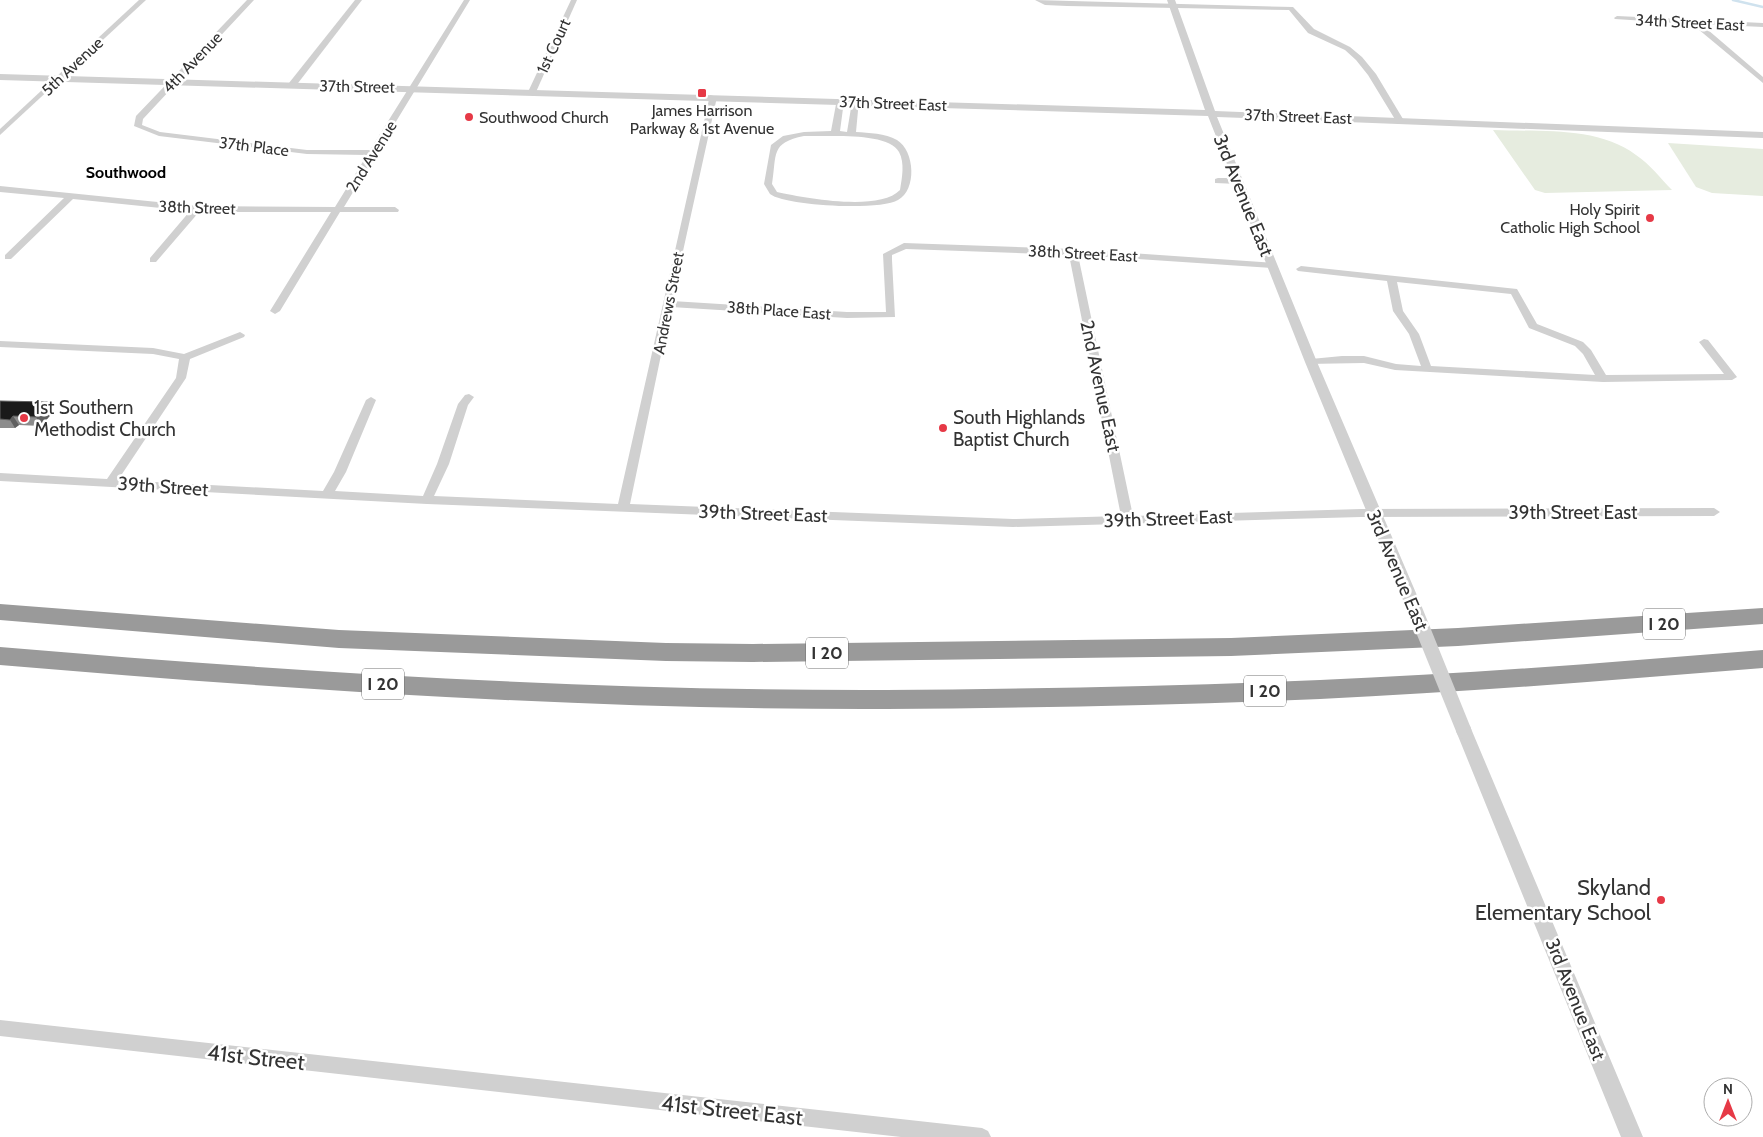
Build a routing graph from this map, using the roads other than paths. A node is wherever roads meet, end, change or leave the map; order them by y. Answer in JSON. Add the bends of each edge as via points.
{"nodes":[{"id":1,"x":143,"y":0,"type":"edge"},
{"id":2,"x":251,"y":0,"type":"edge"},
{"id":3,"x":359,"y":0,"type":"edge"},
{"id":4,"x":467,"y":0,"type":"edge"},
{"id":5,"x":574,"y":0,"type":"edge"},
{"id":6,"x":1038,"y":0,"type":"edge"},
{"id":7,"x":1172,"y":3,"type":"edge"},
{"id":8,"x":1617,"y":18,"type":"dead end"},
{"id":9,"x":1693,"y":21,"type":"junction"},
{"id":10,"x":1763,"y":25,"type":"edge"},
{"id":11,"x":0,"y":77,"type":"edge"},
{"id":12,"x":59,"y":78,"type":"junction"},
{"id":13,"x":174,"y":81,"type":"junction"},
{"id":14,"x":1763,"y":81,"type":"edge"},
{"id":15,"x":292,"y":85,"type":"junction"},
{"id":16,"x":413,"y":88,"type":"junction"},
{"id":17,"x":532,"y":92,"type":"junction"},
{"id":18,"x":713,"y":97,"type":"junction"},
{"id":19,"x":840,"y":101,"type":"junction"},
{"id":20,"x":856,"y":102,"type":"junction"},
{"id":21,"x":1211,"y":113,"type":"junction"},
{"id":22,"x":1399,"y":119,"type":"junction"},
{"id":23,"x":138,"y":126,"type":"joint"},
{"id":24,"x":0,"y":133,"type":"edge"},
{"id":25,"x":836,"y":135,"type":"junction"},
{"id":26,"x":851,"y":135,"type":"junction"},
{"id":27,"x":1763,"y":135,"type":"edge"},
{"id":28,"x":373,"y":153,"type":"junction"},
{"id":29,"x":1218,"y":181,"type":"dead end"},
{"id":30,"x":1238,"y":181,"type":"junction"},
{"id":31,"x":0,"y":189,"type":"edge"},
{"id":32,"x":70,"y":197,"type":"junction"},
{"id":33,"x":197,"y":209,"type":"junction"},
{"id":34,"x":338,"y":209,"type":"junction"},
{"id":35,"x":395,"y":210,"type":"dead end"},
{"id":36,"x":1073,"y":252,"type":"junction"},
{"id":37,"x":8,"y":257,"type":"dead end"},
{"id":38,"x":153,"y":260,"type":"dead end"},
{"id":39,"x":1272,"y":265,"type":"junction"},
{"id":40,"x":1301,"y":269,"type":"dead end"},
{"id":41,"x":1391,"y":277,"type":"junction"},
{"id":42,"x":667,"y":304,"type":"junction"},
{"id":43,"x":275,"y":311,"type":"dead end"},
{"id":44,"x":891,"y":315,"type":"joint"},
{"id":45,"x":240,"y":335,"type":"dead end"},
{"id":46,"x":1704,"y":342,"type":"dead end"},
{"id":47,"x":0,"y":344,"type":"edge"},
{"id":48,"x":185,"y":357,"type":"junction"},
{"id":49,"x":1311,"y":362,"type":"junction"},
{"id":50,"x":1427,"y":369,"type":"junction"},
{"id":51,"x":1604,"y":380,"type":"junction"},
{"id":52,"x":469,"y":397,"type":"dead end"},
{"id":53,"x":372,"y":400,"type":"dead end"},
{"id":54,"x":0,"y":477,"type":"edge"},
{"id":55,"x":111,"y":482,"type":"junction"},
{"id":56,"x":327,"y":494,"type":"junction"},
{"id":57,"x":427,"y":500,"type":"junction"},
{"id":58,"x":623,"y":508,"type":"junction"},
{"id":59,"x":1714,"y":512,"type":"dead end"},
{"id":60,"x":1374,"y":513,"type":"junction"},
{"id":61,"x":1128,"y":519,"type":"junction"},
{"id":62,"x":0,"y":612,"type":"edge"},
{"id":63,"x":1763,"y":616,"type":"edge"},
{"id":64,"x":0,"y":656,"type":"edge"},
{"id":65,"x":1763,"y":659,"type":"edge"},
{"id":66,"x":0,"y":1028,"type":"edge"},
{"id":67,"x":512,"y":1086,"type":"joint"},
{"id":68,"x":982,"y":1137,"type":"edge"},
{"id":69,"x":1632,"y":1137,"type":"edge"}],
"edges":[{"from":1,"to":12,"type":"street","name":"5th Avenue"},
{"from":2,"to":13,"type":"street","name":"4th Avenue"},
{"from":3,"to":15,"type":"street"},
{"from":4,"to":16,"type":"street","name":"2nd Avenue"},
{"from":5,"to":17,"type":"street","name":"1st Court"},
{"from":6,"to":7,"type":"street","via":[[1060,4]]},
{"from":7,"to":21,"type":"street","name":"3rd Avenue East"},
{"from":7,"to":22,"type":"street","via":[[1291,8],[1310,30],[1358,57]]},
{"from":8,"to":9,"type":"street","name":"34th Street East"},
{"from":9,"to":10,"type":"street","name":"34th Street East"},
{"from":9,"to":14,"type":"street"},
{"from":11,"to":12,"type":"street","name":"37th Street"},
{"from":12,"to":13,"type":"street","name":"37th Street"},
{"from":12,"to":24,"type":"street","name":"5th Avenue"},
{"from":13,"to":15,"type":"street","name":"37th Street"},
{"from":13,"to":23,"type":"street","name":"4th Avenue","via":[[139,118]]},
{"from":15,"to":16,"type":"street","name":"37th Street"},
{"from":16,"to":17,"type":"street","name":"37th Street"},
{"from":16,"to":28,"type":"street","name":"2nd Avenue"},
{"from":17,"to":18,"type":"street","name":"37th Street"},
{"from":18,"to":19,"type":"street","name":"37th Street East"},
{"from":18,"to":42,"type":"street","name":"Andrews Street"},
{"from":19,"to":20,"type":"street","name":"37th Street East"},
{"from":19,"to":25,"type":"street"},
{"from":20,"to":21,"type":"street","name":"37th Street East"},
{"from":20,"to":26,"type":"street"},
{"from":21,"to":22,"type":"street","name":"37th Street East"},
{"from":21,"to":30,"type":"street","name":"3rd Avenue East"},
{"from":22,"to":27,"type":"street","name":"37th Street East"},
{"from":23,"to":28,"type":"street","name":"37th Place","via":[[159,134],[306,152]]},
{"from":25,"to":26,"type":"street"},
{"from":25,"to":26,"type":"street","via":[[783,138],[774,147],[768,184],[774,194],[792,199],[848,203],[884,201],[898,196],[904,190],[906,178],[902,149],[887,139]]},
{"from":28,"to":34,"type":"street","name":"2nd Avenue"},
{"from":29,"to":30,"type":"street"},
{"from":30,"to":39,"type":"street","name":"3rd Avenue East"},
{"from":31,"to":32,"type":"street","name":"38th Street"},
{"from":32,"to":33,"type":"street","name":"38th Street"},
{"from":32,"to":37,"type":"street"},
{"from":33,"to":34,"type":"street","name":"38th Street"},
{"from":33,"to":38,"type":"street"},
{"from":34,"to":35,"type":"street","name":"38th Street"},
{"from":34,"to":43,"type":"street","name":"2nd Avenue"},
{"from":36,"to":39,"type":"street","name":"38th Street East"},
{"from":36,"to":44,"type":"street","name":"38th Street East","via":[[916,246],[894,249],[888,254],[886,266]]},
{"from":36,"to":61,"type":"street","name":"2nd Avenue East"},
{"from":39,"to":49,"type":"street","name":"3rd Avenue East"},
{"from":40,"to":41,"type":"street"},
{"from":41,"to":50,"type":"street","via":[[1398,310],[1414,334]]},
{"from":41,"to":51,"type":"street","via":[[1514,290],[1533,326],[1579,344]]},
{"from":42,"to":44,"type":"street","name":"38th Place East"},
{"from":42,"to":58,"type":"street","name":"Andrews Street","via":[[650,395]]},
{"from":45,"to":48,"type":"street"},
{"from":46,"to":51,"type":"street","via":[[1732,377]]},
{"from":47,"to":48,"type":"street","via":[[153,351]]},
{"from":48,"to":55,"type":"street","via":[[181,378]]},
{"from":49,"to":50,"type":"street","via":[[1366,369]]},
{"from":49,"to":60,"type":"street","name":"3rd Avenue East"},
{"from":50,"to":51,"type":"street"},
{"from":52,"to":57,"type":"street","via":[[463,404]]},
{"from":53,"to":56,"type":"street"},
{"from":54,"to":55,"type":"street","name":"39th Street"},
{"from":55,"to":56,"type":"street","name":"39th Street","via":[[136,486]]},
{"from":56,"to":57,"type":"street","name":"39th Street"},
{"from":57,"to":58,"type":"street","name":"39th Street"},
{"from":58,"to":61,"type":"street","name":"39th Street East","via":[[1013,523]]},
{"from":59,"to":60,"type":"street","name":"39th Street East"},
{"from":60,"to":61,"type":"street","name":"39th Street East"},
{"from":60,"to":69,"type":"street","name":"3rd Avenue East","bridge":true},
{"from":62,"to":63,"type":"highway","number":"I 20","via":[[339,639],[752,653],[1230,647],[1458,637]]},
{"from":64,"to":65,"type":"highway","number":"I 20","via":[[395,685],[578,693],[909,699],[1339,689]]},
{"from":66,"to":67,"type":"street","name":"41st Street"},
{"from":67,"to":68,"type":"street","name":"41st Street East"}]}
